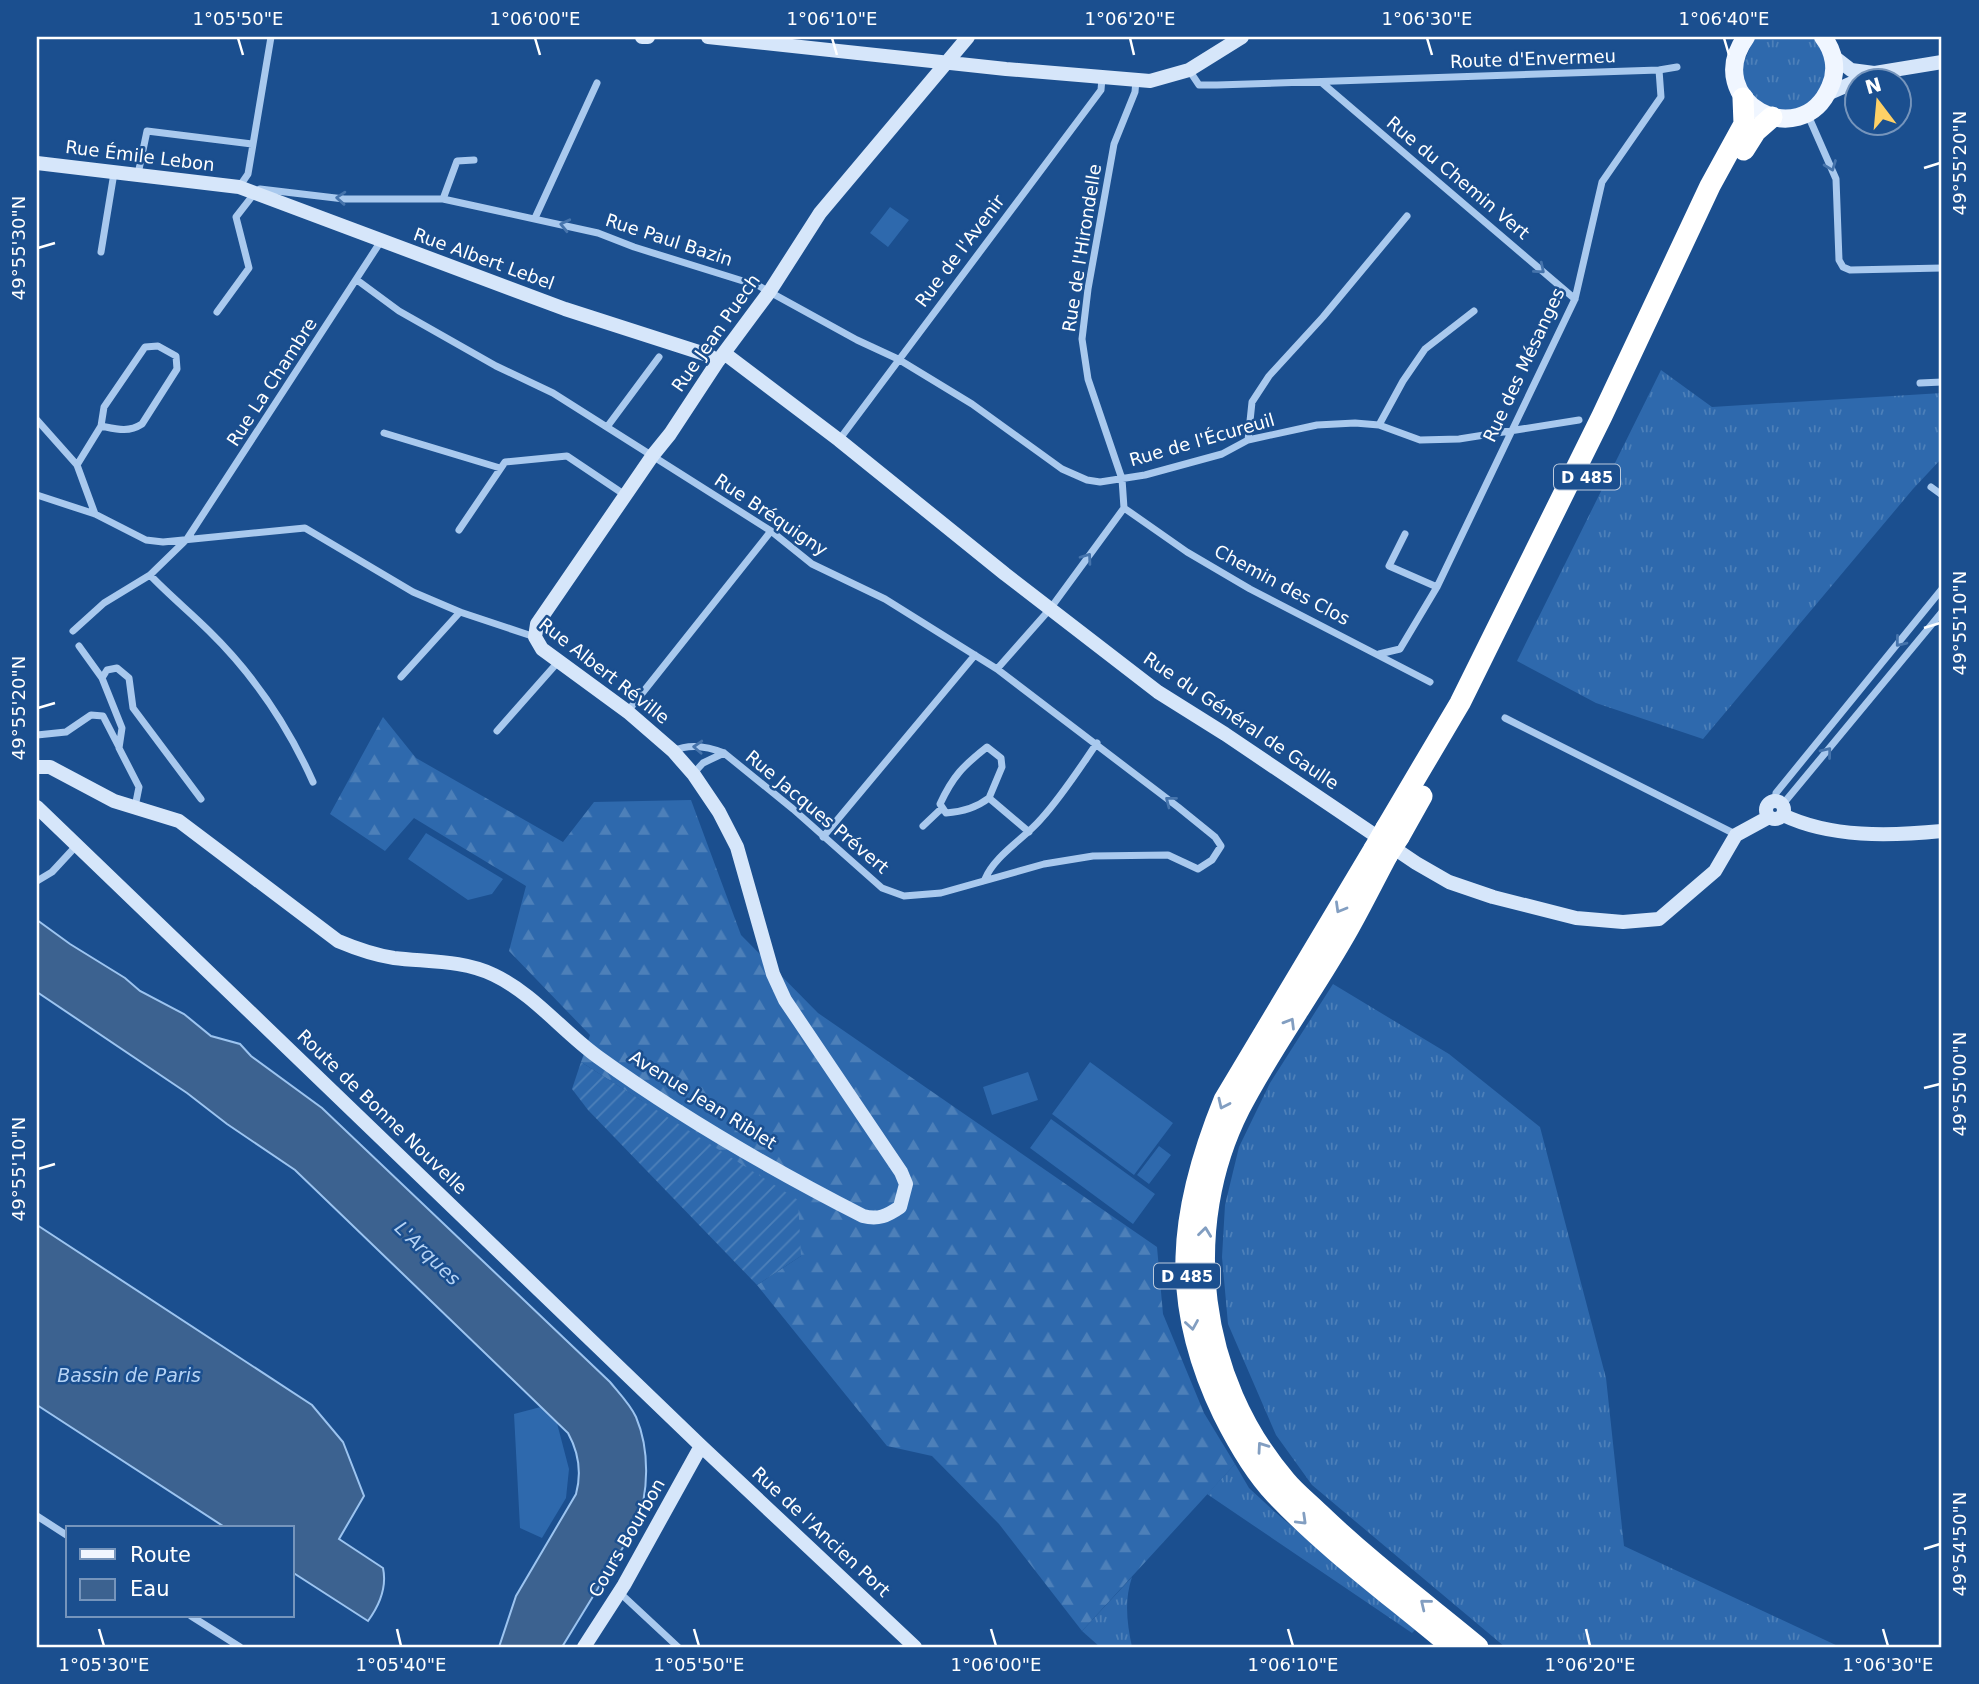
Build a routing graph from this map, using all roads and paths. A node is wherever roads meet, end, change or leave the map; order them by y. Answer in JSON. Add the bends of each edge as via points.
{"nodes":[{"id":1,"x":271,"y":37,"type":"edge"},
{"id":2,"x":642,"y":37,"type":"edge"},
{"id":3,"x":648,"y":37,"type":"edge"},
{"id":4,"x":708,"y":37,"type":"edge"},
{"id":5,"x":968,"y":37,"type":"edge"},
{"id":6,"x":1242,"y":37,"type":"edge"},
{"id":7,"x":1823,"y":37,"type":"edge"},
{"id":8,"x":1739,"y":40,"type":"edge"},
{"id":9,"x":1833,"y":56,"type":"junction"},
{"id":10,"x":946,"y":62,"type":"junction"},
{"id":11,"x":1942,"y":62,"type":"edge"},
{"id":12,"x":1847,"y":66,"type":"edge"},
{"id":13,"x":1677,"y":67,"type":"dead end"},
{"id":14,"x":1912,"y":67,"type":"edge"},
{"id":15,"x":1189,"y":69,"type":"junction"},
{"id":16,"x":1659,"y":71,"type":"junction"},
{"id":17,"x":1102,"y":78,"type":"junction"},
{"id":18,"x":1136,"y":80,"type":"junction"},
{"id":19,"x":1321,"y":82,"type":"junction"},
{"id":20,"x":597,"y":83,"type":"dead end"},
{"id":21,"x":1842,"y":87,"type":"edge"},
{"id":22,"x":1827,"y":94,"type":"junction"},
{"id":23,"x":1743,"y":98,"type":"junction"},
{"id":24,"x":1807,"y":113,"type":"junction"},
{"id":25,"x":1772,"y":117,"type":"junction"},
{"id":26,"x":252,"y":144,"type":"junction"},
{"id":27,"x":474,"y":160,"type":"dead end"},
{"id":28,"x":37,"y":163,"type":"edge"},
{"id":29,"x":114,"y":173,"type":"junction"},
{"id":30,"x":138,"y":175,"type":"junction"},
{"id":31,"x":239,"y":187,"type":"junction"},
{"id":32,"x":254,"y":194,"type":"junction"},
{"id":33,"x":443,"y":199,"type":"junction"},
{"id":34,"x":1407,"y":216,"type":"dead end"},
{"id":35,"x":535,"y":218,"type":"junction"},
{"id":36,"x":381,"y":241,"type":"junction"},
{"id":37,"x":101,"y":252,"type":"dead end"},
{"id":38,"x":1942,"y":268,"type":"edge"},
{"id":39,"x":357,"y":280,"type":"junction"},
{"id":40,"x":770,"y":291,"type":"junction"},
{"id":41,"x":1575,"y":299,"type":"junction"},
{"id":42,"x":1474,"y":311,"type":"dead end"},
{"id":43,"x":217,"y":312,"type":"dead end"},
{"id":44,"x":659,"y":356,"type":"dead end"},
{"id":45,"x":721,"y":357,"type":"junction"},
{"id":46,"x":898,"y":359,"type":"junction"},
{"id":47,"x":1942,"y":382,"type":"edge"},
{"id":48,"x":1920,"y":383,"type":"dead end"},
{"id":49,"x":37,"y":420,"type":"edge"},
{"id":50,"x":1579,"y":420,"type":"dead end"},
{"id":51,"x":1379,"y":425,"type":"junction"},
{"id":52,"x":100,"y":426,"type":"junction"},
{"id":53,"x":607,"y":427,"type":"junction"},
{"id":54,"x":1511,"y":430,"type":"junction"},
{"id":55,"x":384,"y":433,"type":"dead end"},
{"id":56,"x":839,"y":440,"type":"junction"},
{"id":57,"x":1248,"y":440,"type":"junction"},
{"id":58,"x":653,"y":455,"type":"junction"},
{"id":59,"x":77,"y":465,"type":"junction"},
{"id":60,"x":500,"y":468,"type":"junction"},
{"id":61,"x":1122,"y":479,"type":"junction"},
{"id":62,"x":1931,"y":487,"type":"dead end"},
{"id":63,"x":37,"y":495,"type":"edge"},
{"id":64,"x":626,"y":495,"type":"junction"},
{"id":65,"x":1942,"y":495,"type":"edge"},
{"id":66,"x":1124,"y":508,"type":"junction"},
{"id":67,"x":95,"y":514,"type":"junction"},
{"id":68,"x":459,"y":530,"type":"dead end"},
{"id":69,"x":771,"y":531,"type":"junction"},
{"id":70,"x":1405,"y":534,"type":"dead end"},
{"id":71,"x":187,"y":539,"type":"junction"},
{"id":72,"x":150,"y":575,"type":"junction"},
{"id":73,"x":1437,"y":587,"type":"junction"},
{"id":74,"x":1942,"y":589,"type":"edge"},
{"id":75,"x":1050,"y":609,"type":"junction"},
{"id":76,"x":460,"y":612,"type":"junction"},
{"id":77,"x":1942,"y":612,"type":"edge"},
{"id":78,"x":73,"y":631,"type":"dead end"},
{"id":79,"x":535,"y":637,"type":"junction"},
{"id":80,"x":79,"y":646,"type":"dead end"},
{"id":81,"x":1379,"y":654,"type":"junction"},
{"id":82,"x":975,"y":655,"type":"junction"},
{"id":83,"x":558,"y":662,"type":"junction"},
{"id":84,"x":997,"y":669,"type":"junction"},
{"id":85,"x":401,"y":677,"type":"dead end"},
{"id":86,"x":102,"y":678,"type":"junction"},
{"id":87,"x":1430,"y":682,"type":"dead end"},
{"id":88,"x":628,"y":712,"type":"junction"},
{"id":89,"x":1505,"y":718,"type":"dead end"},
{"id":90,"x":497,"y":731,"type":"dead end"},
{"id":91,"x":37,"y":736,"type":"edge"},
{"id":92,"x":1097,"y":743,"type":"junction"},
{"id":93,"x":119,"y":748,"type":"junction"},
{"id":94,"x":673,"y":751,"type":"junction"},
{"id":95,"x":723,"y":753,"type":"junction"},
{"id":96,"x":37,"y":767,"type":"edge"},
{"id":97,"x":693,"y":774,"type":"junction"},
{"id":98,"x":313,"y":782,"type":"dead end"},
{"id":99,"x":989,"y":798,"type":"junction"},
{"id":100,"x":201,"y":799,"type":"dead end"},
{"id":101,"x":37,"y":807,"type":"edge"},
{"id":102,"x":135,"y":807,"type":"junction"},
{"id":103,"x":942,"y":808,"type":"junction"},
{"id":104,"x":1777,"y":809,"type":"junction"},
{"id":105,"x":923,"y":826,"type":"dead end"},
{"id":106,"x":1942,"y":831,"type":"edge"},
{"id":107,"x":1029,"y":832,"type":"junction"},
{"id":108,"x":1393,"y":833,"type":"junction"},
{"id":109,"x":1736,"y":835,"type":"junction"},
{"id":110,"x":823,"y":837,"type":"junction"},
{"id":111,"x":77,"y":845,"type":"junction"},
{"id":112,"x":1221,"y":846,"type":"joint"},
{"id":113,"x":1380,"y":853,"type":"junction"},
{"id":114,"x":985,"y":879,"type":"junction"},
{"id":115,"x":37,"y":881,"type":"edge"},
{"id":116,"x":701,"y":1446,"type":"junction"},
{"id":117,"x":37,"y":1516,"type":"edge"},
{"id":118,"x":66,"y":1535,"type":"edge"},
{"id":119,"x":620,"y":1593,"type":"junction"},
{"id":120,"x":194,"y":1618,"type":"edge"},
{"id":121,"x":240,"y":1647,"type":"edge"},
{"id":122,"x":584,"y":1647,"type":"edge"},
{"id":123,"x":678,"y":1647,"type":"edge"},
{"id":124,"x":915,"y":1647,"type":"edge"},
{"id":125,"x":1452,"y":1647,"type":"edge"},
{"id":126,"x":1478,"y":1647,"type":"edge"}],
"edges":[{"from":1,"to":26,"type":"street"},
{"from":2,"to":3,"type":"street"},
{"from":4,"to":10,"type":"street"},
{"from":5,"to":10,"type":"street","name":"Rue Jean Puech"},
{"from":6,"to":15,"type":"street"},
{"from":7,"to":9,"type":"main road"},
{"from":8,"to":23,"type":"main road","via":[[1735,77]]},
{"from":9,"to":12,"type":"street"},
{"from":9,"to":22,"type":"main road"},
{"from":10,"to":17,"type":"street"},
{"from":10,"to":40,"type":"street","name":"Rue Jean Puech","via":[[820,213]]},
{"from":11,"to":14,"type":"street"},
{"from":13,"to":16,"type":"street","name":"Route d'Envermeu"},
{"from":15,"to":18,"type":"street","via":[[1164,78]]},
{"from":15,"to":19,"type":"street","name":"Route d'Envermeu","via":[[1199,85]]},
{"from":16,"to":19,"type":"street","name":"Route d'Envermeu"},
{"from":16,"to":41,"type":"street","name":"Rue des Mésanges","via":[[1661,97],[1602,182]]},
{"from":17,"to":18,"type":"street"},
{"from":17,"to":46,"type":"street","name":"Rue de l'Avenir","via":[[1101,90]]},
{"from":18,"to":61,"type":"street","name":"Rue de l'Hirondelle","via":[[1114,144],[1082,338],[1091,390]]},
{"from":19,"to":41,"type":"street","name":"Rue du Chemin Vert","one_way":true},
{"from":20,"to":35,"type":"street"},
{"from":21,"to":22,"type":"street"},
{"from":22,"to":24,"type":"main road"},
{"from":23,"to":25,"type":"main road"},
{"from":23,"to":108,"type":"highway","number":"D 485","via":[[1746,113],[1741,131]]},
{"from":24,"to":25,"type":"main road"},
{"from":24,"to":38,"type":"street","one_way":true,"via":[[1833,170],[1843,267]]},
{"from":25,"to":108,"type":"highway","number":"D 485","via":[[1756,131],[1730,173],[1472,708]]},
{"from":26,"to":30,"type":"street","via":[[146,131]]},
{"from":26,"to":31,"type":"street","via":[[248,174]]},
{"from":27,"to":33,"type":"street","via":[[457,161]]},
{"from":28,"to":29,"type":"street","name":"Rue Émile Lebon"},
{"from":29,"to":30,"type":"street","name":"Rue Émile Lebon"},
{"from":29,"to":37,"type":"street"},
{"from":30,"to":31,"type":"street","name":"Rue Émile Lebon"},
{"from":31,"to":32,"type":"street","name":"Rue Albert Lebel"},
{"from":33,"to":31,"type":"street","name":"Rue Paul Bazin","one_way":true,"via":[[344,199]]},
{"from":32,"to":36,"type":"street","name":"Rue Albert Lebel"},
{"from":32,"to":43,"type":"street","via":[[236,217],[249,268]]},
{"from":33,"to":35,"type":"street","name":"Rue Paul Bazin"},
{"from":34,"to":57,"type":"street","via":[[1269,376],[1252,402]]},
{"from":40,"to":35,"type":"street","name":"Rue Paul Bazin","one_way":true,"via":[[598,233]]},
{"from":36,"to":39,"type":"street","name":"Rue La Chambre"},
{"from":36,"to":45,"type":"street","name":"Rue Albert Lebel","via":[[565,309]]},
{"from":39,"to":53,"type":"street","name":"Rue Bréquigny","via":[[399,311]]},
{"from":39,"to":71,"type":"street","name":"Rue La Chambre"},
{"from":40,"to":45,"type":"street","name":"Rue Jean Puech"},
{"from":40,"to":46,"type":"street","name":"Rue Paul Bazin"},
{"from":41,"to":54,"type":"street","name":"Rue des Mésanges"},
{"from":42,"to":51,"type":"street","via":[[1425,349]]},
{"from":44,"to":53,"type":"street"},
{"from":45,"to":56,"type":"street","name":"Rue du Général de Gaulle"},
{"from":45,"to":58,"type":"street","name":"Rue Jean Puech"},
{"from":46,"to":56,"type":"street","name":"Rue de l'Avenir"},
{"from":46,"to":61,"type":"street","name":"Rue Paul Bazin","via":[[972,404],[1062,469],[1087,480]]},
{"from":47,"to":48,"type":"street"},
{"from":49,"to":59,"type":"street"},
{"from":50,"to":54,"type":"street","name":"Rue de l'Écureuil"},
{"from":51,"to":54,"type":"street","name":"Rue de l'Écureuil","via":[[1420,440]]},
{"from":51,"to":57,"type":"street","name":"Rue de l'Écureuil","via":[[1317,425]]},
{"from":52,"to":52,"type":"street","via":[[104,407],[145,347],[158,346],[176,356],[177,369],[142,424],[123,430]]},
{"from":52,"to":59,"type":"street"},
{"from":53,"to":58,"type":"street","name":"Rue Bréquigny"},
{"from":54,"to":73,"type":"street","name":"Rue des Mésanges"},
{"from":55,"to":60,"type":"street"},
{"from":56,"to":75,"type":"street","name":"Rue du Général de Gaulle"},
{"from":57,"to":61,"type":"street","name":"Rue de l'Écureuil","via":[[1222,454]]},
{"from":58,"to":64,"type":"street","name":"Rue Jean Puech"},
{"from":58,"to":69,"type":"street","name":"Rue Bréquigny"},
{"from":59,"to":67,"type":"street"},
{"from":60,"to":64,"type":"street","via":[[505,462],[567,456]]},
{"from":60,"to":68,"type":"street"},
{"from":61,"to":66,"type":"street","name":"Rue de l'Hirondelle"},
{"from":62,"to":65,"type":"street"},
{"from":63,"to":67,"type":"street","name":"Rue Albert Réville"},
{"from":64,"to":79,"type":"street","name":"Rue Jean Puech","via":[[537,624]]},
{"from":75,"to":66,"type":"street","one_way":true},
{"from":66,"to":81,"type":"street","name":"Chemin des Clos","via":[[1250,589]]},
{"from":67,"to":71,"type":"street","name":"Rue Albert Réville","via":[[146,540]]},
{"from":69,"to":82,"type":"street","name":"Rue Bréquigny","via":[[812,564],[885,599]]},
{"from":69,"to":88,"type":"street"},
{"from":70,"to":73,"type":"street","via":[[1389,566]]},
{"from":71,"to":72,"type":"street","name":"Rue La Chambre"},
{"from":71,"to":76,"type":"street","name":"Rue Albert Réville","via":[[305,528],[389,580]]},
{"from":72,"to":78,"type":"street","name":"Rue La Chambre","via":[[104,603]]},
{"from":72,"to":98,"type":"street","via":[[235,660],[297,745]]},
{"from":73,"to":81,"type":"street","name":"Rue des Mésanges","via":[[1400,649]]},
{"from":74,"to":104,"type":"street","one_way":true,"via":[[1776,793]]},
{"from":75,"to":84,"type":"street"},
{"from":75,"to":109,"type":"street","name":"Rue du Général de Gaulle","via":[[1158,692],[1416,863],[1449,882],[1493,897],[1576,918],[1659,919],[1715,871]]},
{"from":76,"to":79,"type":"street","name":"Rue Albert Réville"},
{"from":76,"to":85,"type":"street"},
{"from":104,"to":77,"type":"street","one_way":true},
{"from":79,"to":83,"type":"street","name":"Rue Albert Réville","via":[[541,649]]},
{"from":80,"to":86,"type":"street"},
{"from":81,"to":87,"type":"street","name":"Chemin des Clos"},
{"from":82,"to":84,"type":"street","name":"Rue Bréquigny"},
{"from":82,"to":110,"type":"street"},
{"from":83,"to":88,"type":"street","name":"Rue Albert Réville"},
{"from":83,"to":90,"type":"street"},
{"from":84,"to":92,"type":"street","name":"Rue Bréquigny"},
{"from":86,"to":93,"type":"street","via":[[122,728]]},
{"from":86,"to":100,"type":"street","via":[[107,670],[117,668],[129,678],[133,708]]},
{"from":88,"to":94,"type":"street","name":"Rue Albert Réville"},
{"from":89,"to":109,"type":"street"},
{"from":91,"to":93,"type":"street","via":[[66,732],[91,715],[103,716]]},
{"from":92,"to":107,"type":"street"},
{"from":112,"to":92,"type":"street","name":"Rue Bréquigny","one_way":true},
{"from":93,"to":102,"type":"street","via":[[139,787]]},
{"from":95,"to":94,"type":"street","name":"Rue Jacques Prévert","one_way":true,"via":[[710,747],[684,746]]},
{"from":94,"to":97,"type":"street","name":"Avenue Jean Riblet"},
{"from":95,"to":97,"type":"street"},
{"from":95,"to":110,"type":"street","name":"Rue Jacques Prévert"},
{"from":96,"to":102,"type":"street","name":"Avenue Jean Riblet","via":[[50,767],[114,801]]},
{"from":97,"to":102,"type":"street","name":"Avenue Jean Riblet","via":[[737,847],[773,974],[785,1000],[901,1172],[904,1195],[900,1207],[888,1215],[863,1216],[736,1147],[597,1056],[510,983],[459,964],[375,955],[338,941],[179,821]]},
{"from":99,"to":103,"type":"street","via":[[960,812],[946,813]]},
{"from":99,"to":103,"type":"street","via":[[1002,766],[1001,758],[987,747],[961,768],[940,804]]},
{"from":99,"to":107,"type":"street"},
{"from":101,"to":111,"type":"street","name":"Route de Bonne Nouvelle"},
{"from":103,"to":105,"type":"street"},
{"from":104,"to":106,"type":"street","via":[[1805,825],[1829,830]]},
{"from":104,"to":109,"type":"street"},
{"from":107,"to":114,"type":"street","via":[[990,868]]},
{"from":108,"to":113,"type":"highway","number":"D 485","bridge":true},
{"from":110,"to":114,"type":"street","name":"Rue Jacques Prévert","via":[[882,888],[904,895],[940,893]]},
{"from":111,"to":115,"type":"street"},
{"from":111,"to":116,"type":"street","name":"Route de Bonne Nouvelle"},
{"from":112,"to":114,"type":"street","name":"Rue Jacques Prévert","via":[[1212,860],[1198,869],[1168,855],[1093,856]]},
{"from":113,"to":125,"type":"highway","number":"D 485","one_way":true,"via":[[1224,1100],[1193,1192],[1186,1237],[1187,1286],[1194,1335],[1211,1388],[1233,1435],[1273,1492],[1338,1555]]},
{"from":126,"to":113,"type":"highway","number":"D 485","one_way":true,"via":[[1350,1543],[1285,1480],[1247,1426],[1226,1382],[1204,1285],[1203,1240],[1223,1149],[1240,1109],[1342,940]]},
{"from":116,"to":119,"type":"street","name":"Cours Bourbon"},
{"from":116,"to":124,"type":"street","name":"Rue de l'Ancien Port"},
{"from":117,"to":118,"type":"street"},
{"from":119,"to":122,"type":"street","name":"Cours Bourbon"},
{"from":119,"to":123,"type":"street"},
{"from":120,"to":121,"type":"street"}]}
